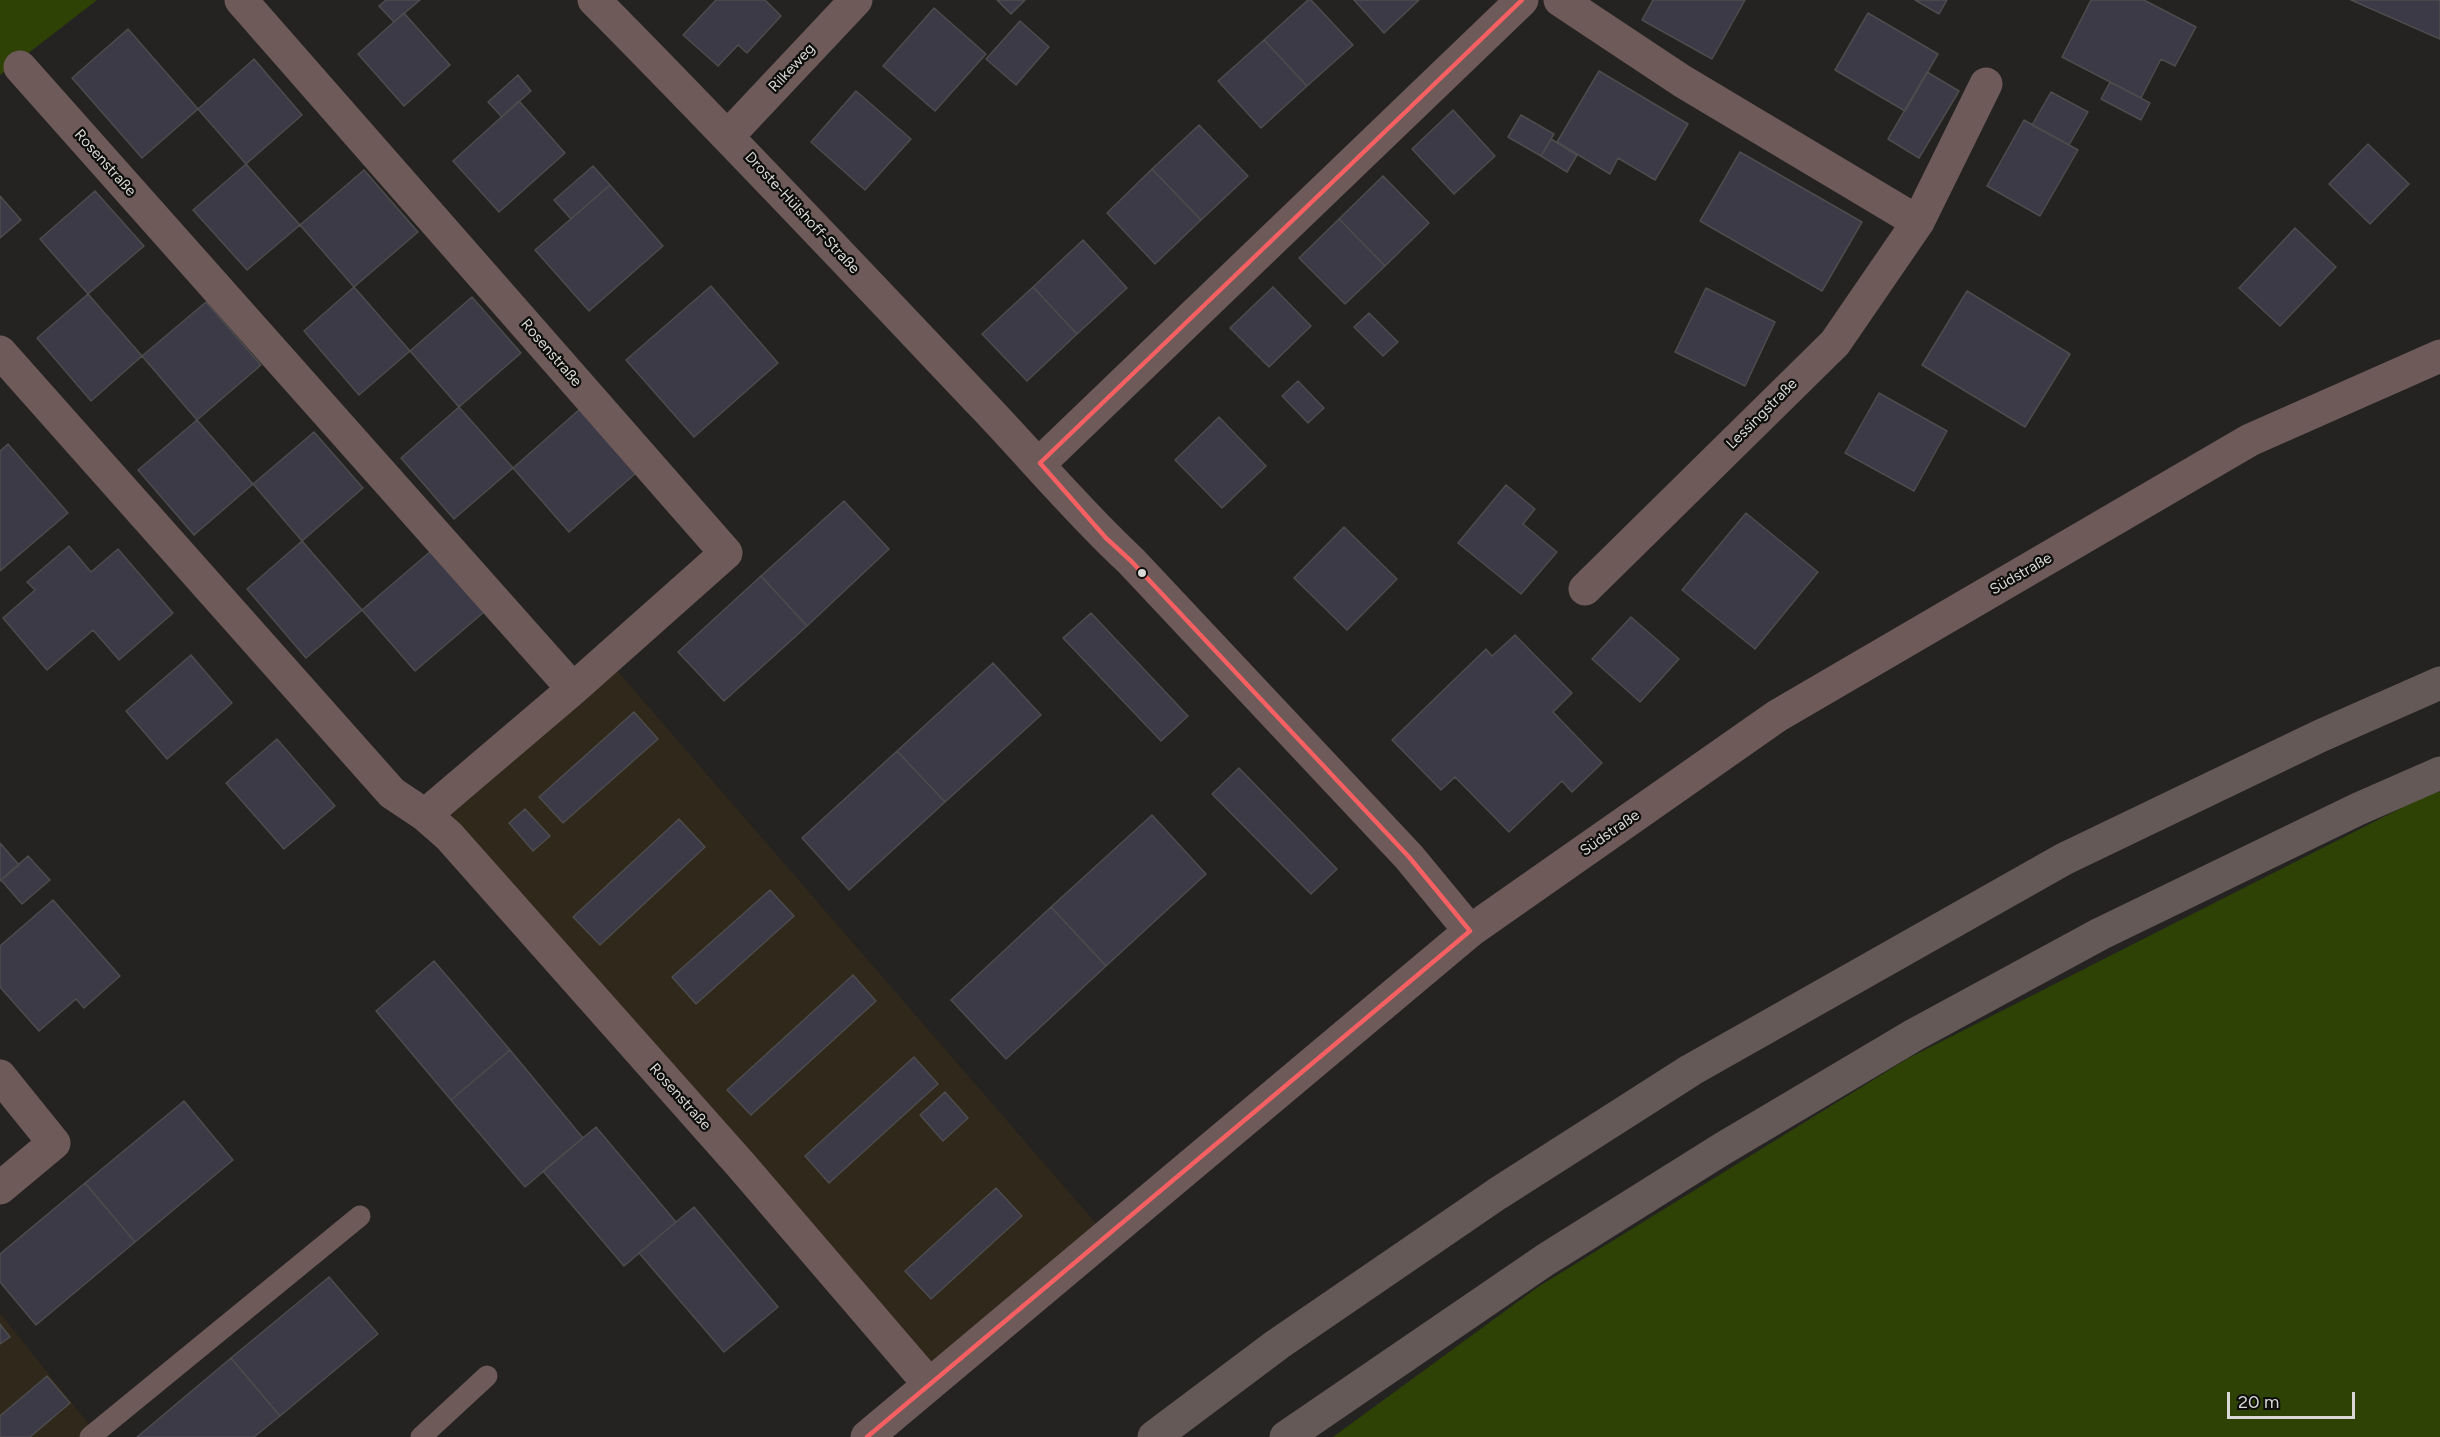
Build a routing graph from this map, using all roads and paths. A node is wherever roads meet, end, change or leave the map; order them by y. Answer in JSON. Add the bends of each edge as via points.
{"nodes":[{"id":1,"x":241,"y":0,"type":"edge"},
{"id":2,"x":594,"y":0,"type":"edge"},
{"id":3,"x":856,"y":0,"type":"edge"},
{"id":4,"x":1522,"y":0,"type":"edge"},
{"id":5,"x":1560,"y":0,"type":"edge"},
{"id":6,"x":20,"y":68,"type":"dead end"},
{"id":7,"x":1986,"y":84,"type":"dead end"},
{"id":8,"x":728,"y":136,"type":"junction"},
{"id":9,"x":1918,"y":222,"type":"junction"},
{"id":10,"x":0,"y":352,"type":"edge"},
{"id":11,"x":2440,"y":356,"type":"edge"},
{"id":12,"x":1040,"y":464,"type":"junction"},
{"id":13,"x":1586,"y":589,"type":"dead end"},
{"id":14,"x":2440,"y":683,"type":"edge"},
{"id":15,"x":573,"y":689,"type":"junction"},
{"id":16,"x":2440,"y":773,"type":"edge"},
{"id":17,"x":425,"y":815,"type":"junction"},
{"id":18,"x":1470,"y":931,"type":"junction"},
{"id":19,"x":0,"y":1076,"type":"edge"},
{"id":20,"x":0,"y":1188,"type":"edge"},
{"id":21,"x":360,"y":1216,"type":"dead end"},
{"id":22,"x":487,"y":1376,"type":"dead end"},
{"id":23,"x":929,"y":1384,"type":"junction"},
{"id":24,"x":90,"y":1437,"type":"edge"},
{"id":25,"x":421,"y":1437,"type":"edge"},
{"id":26,"x":867,"y":1437,"type":"edge"},
{"id":27,"x":1154,"y":1437,"type":"edge"},
{"id":28,"x":1286,"y":1437,"type":"edge"}],
"edges":[{"from":1,"to":15,"type":"street","name":"Rosenstraße","via":[[726,553]]},
{"from":2,"to":8,"type":"street","name":"Droste-Hülshoff-Straße"},
{"from":3,"to":8,"type":"street","name":"Rilkeweg"},
{"from":4,"to":12,"type":"street"},
{"from":5,"to":9,"type":"street","via":[[1682,81]]},
{"from":6,"to":15,"type":"street","name":"Rosenstraße"},
{"from":7,"to":9,"type":"street","name":"Lessingstraße"},
{"from":8,"to":12,"type":"street","name":"Droste-Hülshoff-Straße"},
{"from":9,"to":13,"type":"street","name":"Lessingstraße","via":[[1835,343]]},
{"from":10,"to":17,"type":"street","name":"Rosenstraße","via":[[392,793]]},
{"from":11,"to":18,"type":"street","name":"Südstraße","via":[[2250,440],[1777,716]]},
{"from":12,"to":18,"type":"street","name":"Droste-Hülshoff-Straße","via":[[1409,857]]},
{"from":14,"to":27,"type":"highway","via":[[2064,859],[1691,1070],[1488,1201],[1278,1344]]},
{"from":15,"to":17,"type":"street","name":"Rosenstraße"},
{"from":16,"to":28,"type":"highway","via":[[2100,934],[1914,1035],[1545,1260]]},
{"from":17,"to":23,"type":"street","name":"Rosenstraße","via":[[449,836],[741,1165]]},
{"from":18,"to":23,"type":"street","name":"Südstraße"},
{"from":19,"to":20,"type":"street","via":[[54,1143]]},
{"from":21,"to":24,"type":"lane"},
{"from":22,"to":25,"type":"lane"},
{"from":23,"to":26,"type":"street","name":"Südstraße"}]}
